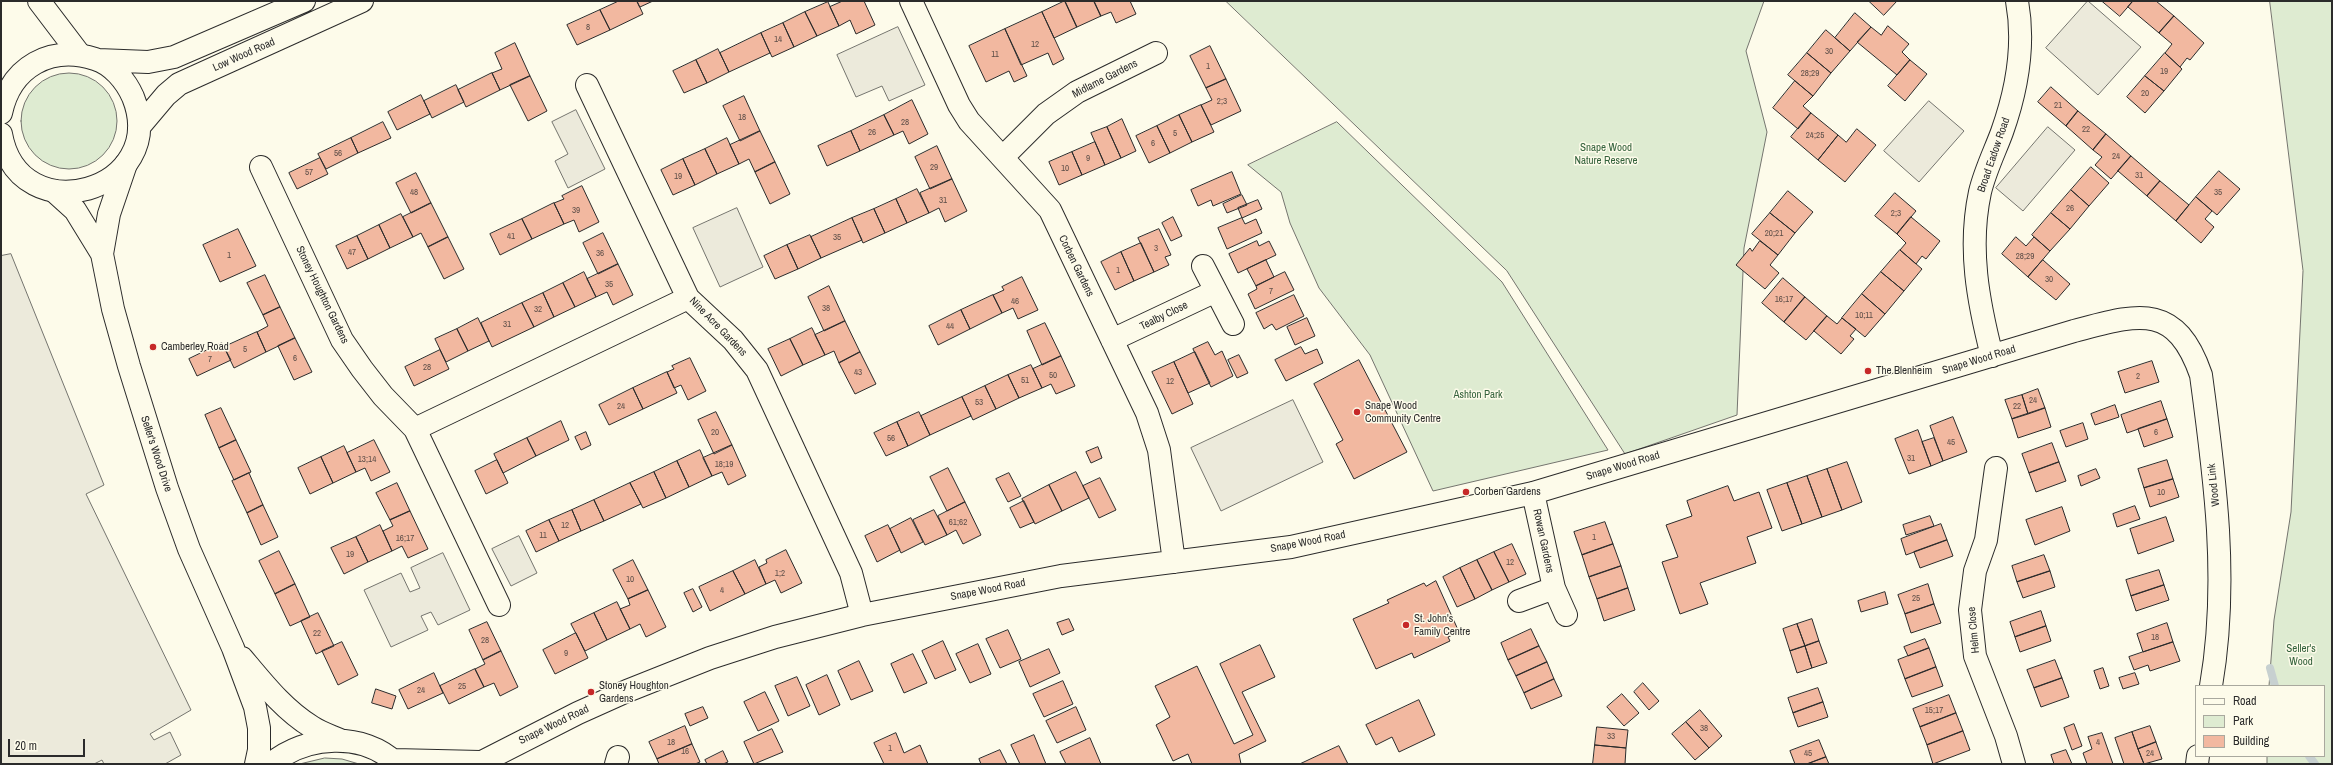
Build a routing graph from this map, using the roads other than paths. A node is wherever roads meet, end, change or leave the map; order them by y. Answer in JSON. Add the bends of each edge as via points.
{"nodes":[{"id":1,"x":39,"y":1,"type":"edge"},
{"id":2,"x":304,"y":1,"type":"edge"},
{"id":3,"x":362,"y":1,"type":"edge"},
{"id":4,"x":911,"y":1,"type":"edge"},
{"id":5,"x":2017,"y":1,"type":"edge"},
{"id":6,"x":1156,"y":53,"type":"dead end"},
{"id":7,"x":89,"y":57,"type":"junction"},
{"id":8,"x":587,"y":85,"type":"dead end"},
{"id":9,"x":2,"y":106,"type":"edge"},
{"id":10,"x":139,"y":127,"type":"junction"},
{"id":11,"x":1,"y":134,"type":"edge"},
{"id":12,"x":1003,"y":157,"type":"junction"},
{"id":13,"x":126,"y":164,"type":"junction"},
{"id":14,"x":261,"y":167,"type":"dead end"},
{"id":15,"x":1,"y":175,"type":"edge"},
{"id":16,"x":25,"y":177,"type":"junction"},
{"id":17,"x":54,"y":191,"type":"junction"},
{"id":18,"x":102,"y":254,"type":"junction"},
{"id":19,"x":1203,"y":266,"type":"dead end"},
{"id":20,"x":1216,"y":291,"type":"junction"},
{"id":21,"x":688,"y":298,"type":"junction"},
{"id":22,"x":2140,"y":317,"type":"joint"},
{"id":23,"x":1233,"y":324,"type":"dead end"},
{"id":24,"x":1112,"y":340,"type":"junction"},
{"id":25,"x":1992,"y":356,"type":"junction"},
{"id":26,"x":415,"y":430,"type":"junction"},
{"id":27,"x":1996,"y":468,"type":"dead end"},
{"id":28,"x":1533,"y":493,"type":"junction"},
{"id":29,"x":1174,"y":562,"type":"junction"},
{"id":30,"x":1554,"y":588,"type":"junction"},
{"id":31,"x":1519,"y":601,"type":"dead end"},
{"id":32,"x":499,"y":605,"type":"dead end"},
{"id":33,"x":862,"y":615,"type":"junction"},
{"id":34,"x":1566,"y":615,"type":"dead end"},
{"id":35,"x":233,"y":648,"type":"junction"},
{"id":36,"x":2211,"y":685,"type":"edge"},
{"id":37,"x":340,"y":740,"type":"junction"},
{"id":38,"x":395,"y":762,"type":"edge"},
{"id":39,"x":479,"y":763,"type":"edge"},
{"id":40,"x":256,"y":764,"type":"edge"},
{"id":41,"x":271,"y":764,"type":"edge"},
{"id":42,"x":2014,"y":764,"type":"edge"}],
"edges":[{"from":1,"to":7,"type":"street"},
{"from":2,"to":7,"type":"street","via":[[174,57],[148,62]]},
{"from":3,"to":10,"type":"street","name":"Low Wood Road","via":[[179,84],[166,95]]},
{"from":4,"to":12,"type":"street","name":"Corben Gardens","via":[[959,105],[969,121]]},
{"from":5,"to":25,"type":"street","name":"Broad Eadow Road","via":[[2020,28],[2017,78],[2011,107],[1981,190],[1975,226],[1974,263],[1980,306]]},
{"from":6,"to":12,"type":"street","name":"Midlame Gardens","via":[[1077,92],[1046,114]]},
{"from":7,"to":9,"type":"street","via":[[64,54],[48,57],[33,64],[20,74],[10,87]]},
{"from":7,"to":10,"type":"street","via":[[115,71],[129,87],[137,107]]},
{"from":8,"to":21,"type":"street","name":"Nine Acre Gardens"},
{"from":10,"to":13,"type":"street","via":[[135,147]]},
{"from":11,"to":16,"type":"street","via":[[8,155]]},
{"from":12,"to":24,"type":"street","name":"Corben Gardens","via":[[1050,210]]},
{"from":13,"to":17,"type":"street","via":[[112,178],[94,188],[75,193]]},
{"from":13,"to":18,"type":"street","name":"Seller's Wood Drive","via":[[109,214]]},
{"from":14,"to":26,"type":"street","name":"Stoney Houghton Gardens","via":[[342,340],[379,391]]},
{"from":15,"to":16,"type":"street"},
{"from":16,"to":17,"type":"street","via":[[39,186]]},
{"from":17,"to":18,"type":"street","name":"Seller's Wood Drive","via":[[75,210]]},
{"from":18,"to":35,"type":"street","name":"Seller's Wood Drive","via":[[113,309],[164,481],[189,550]]},
{"from":19,"to":20,"type":"street"},
{"from":20,"to":23,"type":"street"},
{"from":20,"to":24,"type":"street","name":"Tealby Close"},
{"from":21,"to":26,"type":"street"},
{"from":21,"to":33,"type":"street","name":"Nine Acre Gardens","via":[[733,340],[757,370],[851,573]]},
{"from":22,"to":25,"type":"street","name":"Snape Wood Road","via":[[2124,318],[2081,329]]},
{"from":22,"to":36,"type":"street","name":"Wood Link","via":[[2155,319],[2168,325],[2184,338],[2201,375],[2220,532],[2220,603]]},
{"from":24,"to":29,"type":"street","name":"Corben Gardens","via":[[1147,413],[1159,450]]},
{"from":25,"to":28,"type":"street","name":"Snape Wood Road"},
{"from":26,"to":32,"type":"street","name":"Stoney Houghton Gardens"},
{"from":27,"to":42,"type":"street","name":"Helm Close","via":[[1986,540],[1975,571],[1970,610],[1975,656]]},
{"from":28,"to":29,"type":"street","name":"Snape Wood Road","via":[[1291,547]]},
{"from":28,"to":30,"type":"street","name":"Rowan Gardens"},
{"from":29,"to":33,"type":"street","name":"Snape Wood Road","via":[[1061,576]]},
{"from":30,"to":31,"type":"street","name":"Rowan Gardens"},
{"from":30,"to":34,"type":"street","name":"Rowan Gardens"},
{"from":33,"to":39,"type":"street","name":"Snape Wood Road","via":[[775,636],[710,658],[578,713]]},
{"from":35,"to":37,"type":"street","name":"Seller's Wood Drive","via":[[294,715],[313,728]]},
{"from":35,"to":40,"type":"street","name":"Seller's Wood Drive","via":[[255,707],[259,728]]},
{"from":37,"to":38,"type":"street","via":[[360,743]]},
{"from":37,"to":41,"type":"street","via":[[319,741],[298,747]]},
{"from":38,"to":39,"type":"street","name":"Snape Wood Road"}]}
